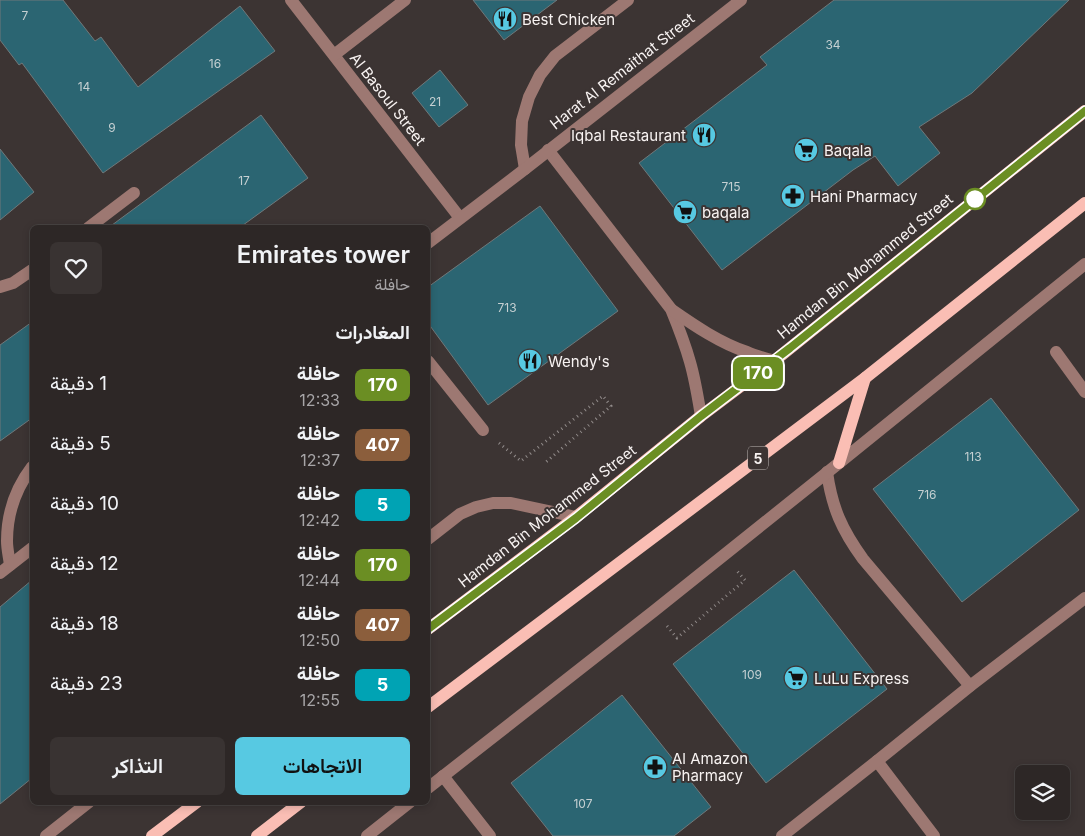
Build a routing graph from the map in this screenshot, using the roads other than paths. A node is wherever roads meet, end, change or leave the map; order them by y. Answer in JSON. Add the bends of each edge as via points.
{"nodes":[{"id":1,"x":291,"y":0,"type":"edge"},
{"id":2,"x":405,"y":0,"type":"edge"},
{"id":3,"x":628,"y":0,"type":"edge"},
{"id":4,"x":741,"y":0,"type":"edge"},
{"id":5,"x":334,"y":55,"type":"junction"},
{"id":6,"x":1085,"y":111,"type":"edge"},
{"id":7,"x":548,"y":150,"type":"junction"},
{"id":8,"x":525,"y":169,"type":"junction"},
{"id":9,"x":134,"y":193,"type":"dead end"},
{"id":10,"x":1085,"y":203,"type":"edge"},
{"id":11,"x":460,"y":218,"type":"junction"},
{"id":12,"x":92,"y":225,"type":"edge"},
{"id":13,"x":430,"y":241,"type":"edge"},
{"id":14,"x":1085,"y":264,"type":"edge"},
{"id":15,"x":30,"y":271,"type":"edge"},
{"id":16,"x":0,"y":287,"type":"edge"},
{"id":17,"x":671,"y":309,"type":"junction"},
{"id":18,"x":1056,"y":352,"type":"dead end"},
{"id":19,"x":774,"y":361,"type":"junction"},
{"id":20,"x":430,"y":364,"type":"edge"},
{"id":21,"x":864,"y":378,"type":"junction"},
{"id":22,"x":1085,"y":392,"type":"edge"},
{"id":23,"x":701,"y":416,"type":"junction"},
{"id":24,"x":483,"y":430,"type":"dead end"},
{"id":25,"x":839,"y":463,"type":"junction"},
{"id":26,"x":30,"y":470,"type":"edge"},
{"id":27,"x":827,"y":472,"type":"junction"},
{"id":28,"x":576,"y":518,"type":"junction"},
{"id":29,"x":430,"y":537,"type":"edge"},
{"id":30,"x":30,"y":550,"type":"edge"},
{"id":31,"x":5,"y":569,"type":"edge"},
{"id":32,"x":1085,"y":598,"type":"edge"},
{"id":33,"x":430,"y":628,"type":"edge"},
{"id":34,"x":970,"y":686,"type":"junction"},
{"id":35,"x":430,"y":705,"type":"edge"},
{"id":36,"x":877,"y":761,"type":"junction"},
{"id":37,"x":443,"y":776,"type":"junction"},
{"id":38,"x":430,"y":786,"type":"edge"},
{"id":39,"x":86,"y":805,"type":"edge"},
{"id":40,"x":193,"y":805,"type":"edge"},
{"id":41,"x":297,"y":805,"type":"edge"},
{"id":42,"x":406,"y":805,"type":"edge"},
{"id":43,"x":46,"y":836,"type":"edge"},
{"id":44,"x":152,"y":836,"type":"edge"},
{"id":45,"x":256,"y":836,"type":"edge"},
{"id":46,"x":367,"y":836,"type":"edge"},
{"id":47,"x":490,"y":836,"type":"edge"},
{"id":48,"x":782,"y":836,"type":"edge"},
{"id":49,"x":934,"y":836,"type":"edge"}],
"edges":[{"from":1,"to":5,"type":"street","name":"Al Basoul Street"},
{"from":2,"to":5,"type":"street"},
{"from":3,"to":8,"type":"street","via":[[556,56],[540,75],[522,120],[521,145]]},
{"from":4,"to":7,"type":"street","name":"Harat Al Remaithat Street"},
{"from":5,"to":11,"type":"street","name":"Al Basoul Street"},
{"from":6,"to":19,"type":"main road","name":"Hamdan Bin Mohammed Street"},
{"from":7,"to":8,"type":"street","name":"Harat Al Remaithat Street"},
{"from":7,"to":17,"type":"street","name":"Harat Al Remaithat Street"},
{"from":8,"to":11,"type":"street","name":"Harat Al Remaithat Street"},
{"from":9,"to":12,"type":"street"},
{"from":10,"to":21,"type":"main road","number":"5"},
{"from":11,"to":13,"type":"street","name":"Harat Al Remaithat Street"},
{"from":14,"to":25,"type":"street"},
{"from":15,"to":16,"type":"street"},
{"from":17,"to":19,"type":"street","name":"Harat Al Remaithat Street","via":[[720,340]]},
{"from":17,"to":23,"type":"street","name":"Harat Al Remaithat Street","via":[[690,362]]},
{"from":18,"to":22,"type":"street"},
{"from":19,"to":23,"type":"main road","name":"Hamdan Bin Mohammed Street"},
{"from":20,"to":24,"type":"street"},
{"from":21,"to":25,"type":"main road"},
{"from":21,"to":35,"type":"main road","number":"5"},
{"from":23,"to":28,"type":"main road","name":"Hamdan Bin Mohammed Street"},
{"from":25,"to":27,"type":"street"},
{"from":26,"to":31,"type":"street","via":[[15,496],[9,519]]},
{"from":27,"to":34,"type":"street","via":[[835,510],[852,544]]},
{"from":27,"to":37,"type":"street"},
{"from":28,"to":29,"type":"street","via":[[511,503],[493,503],[460,514]]},
{"from":28,"to":33,"type":"main road","name":"Hamdan Bin Mohammed Street"},
{"from":30,"to":31,"type":"street"},
{"from":32,"to":34,"type":"street"},
{"from":34,"to":36,"type":"street"},
{"from":36,"to":48,"type":"street"},
{"from":36,"to":49,"type":"street"},
{"from":37,"to":38,"type":"street"},
{"from":37,"to":47,"type":"street"},
{"from":39,"to":43,"type":"street"},
{"from":40,"to":44,"type":"main road"},
{"from":41,"to":45,"type":"main road"},
{"from":42,"to":46,"type":"street"}]}
